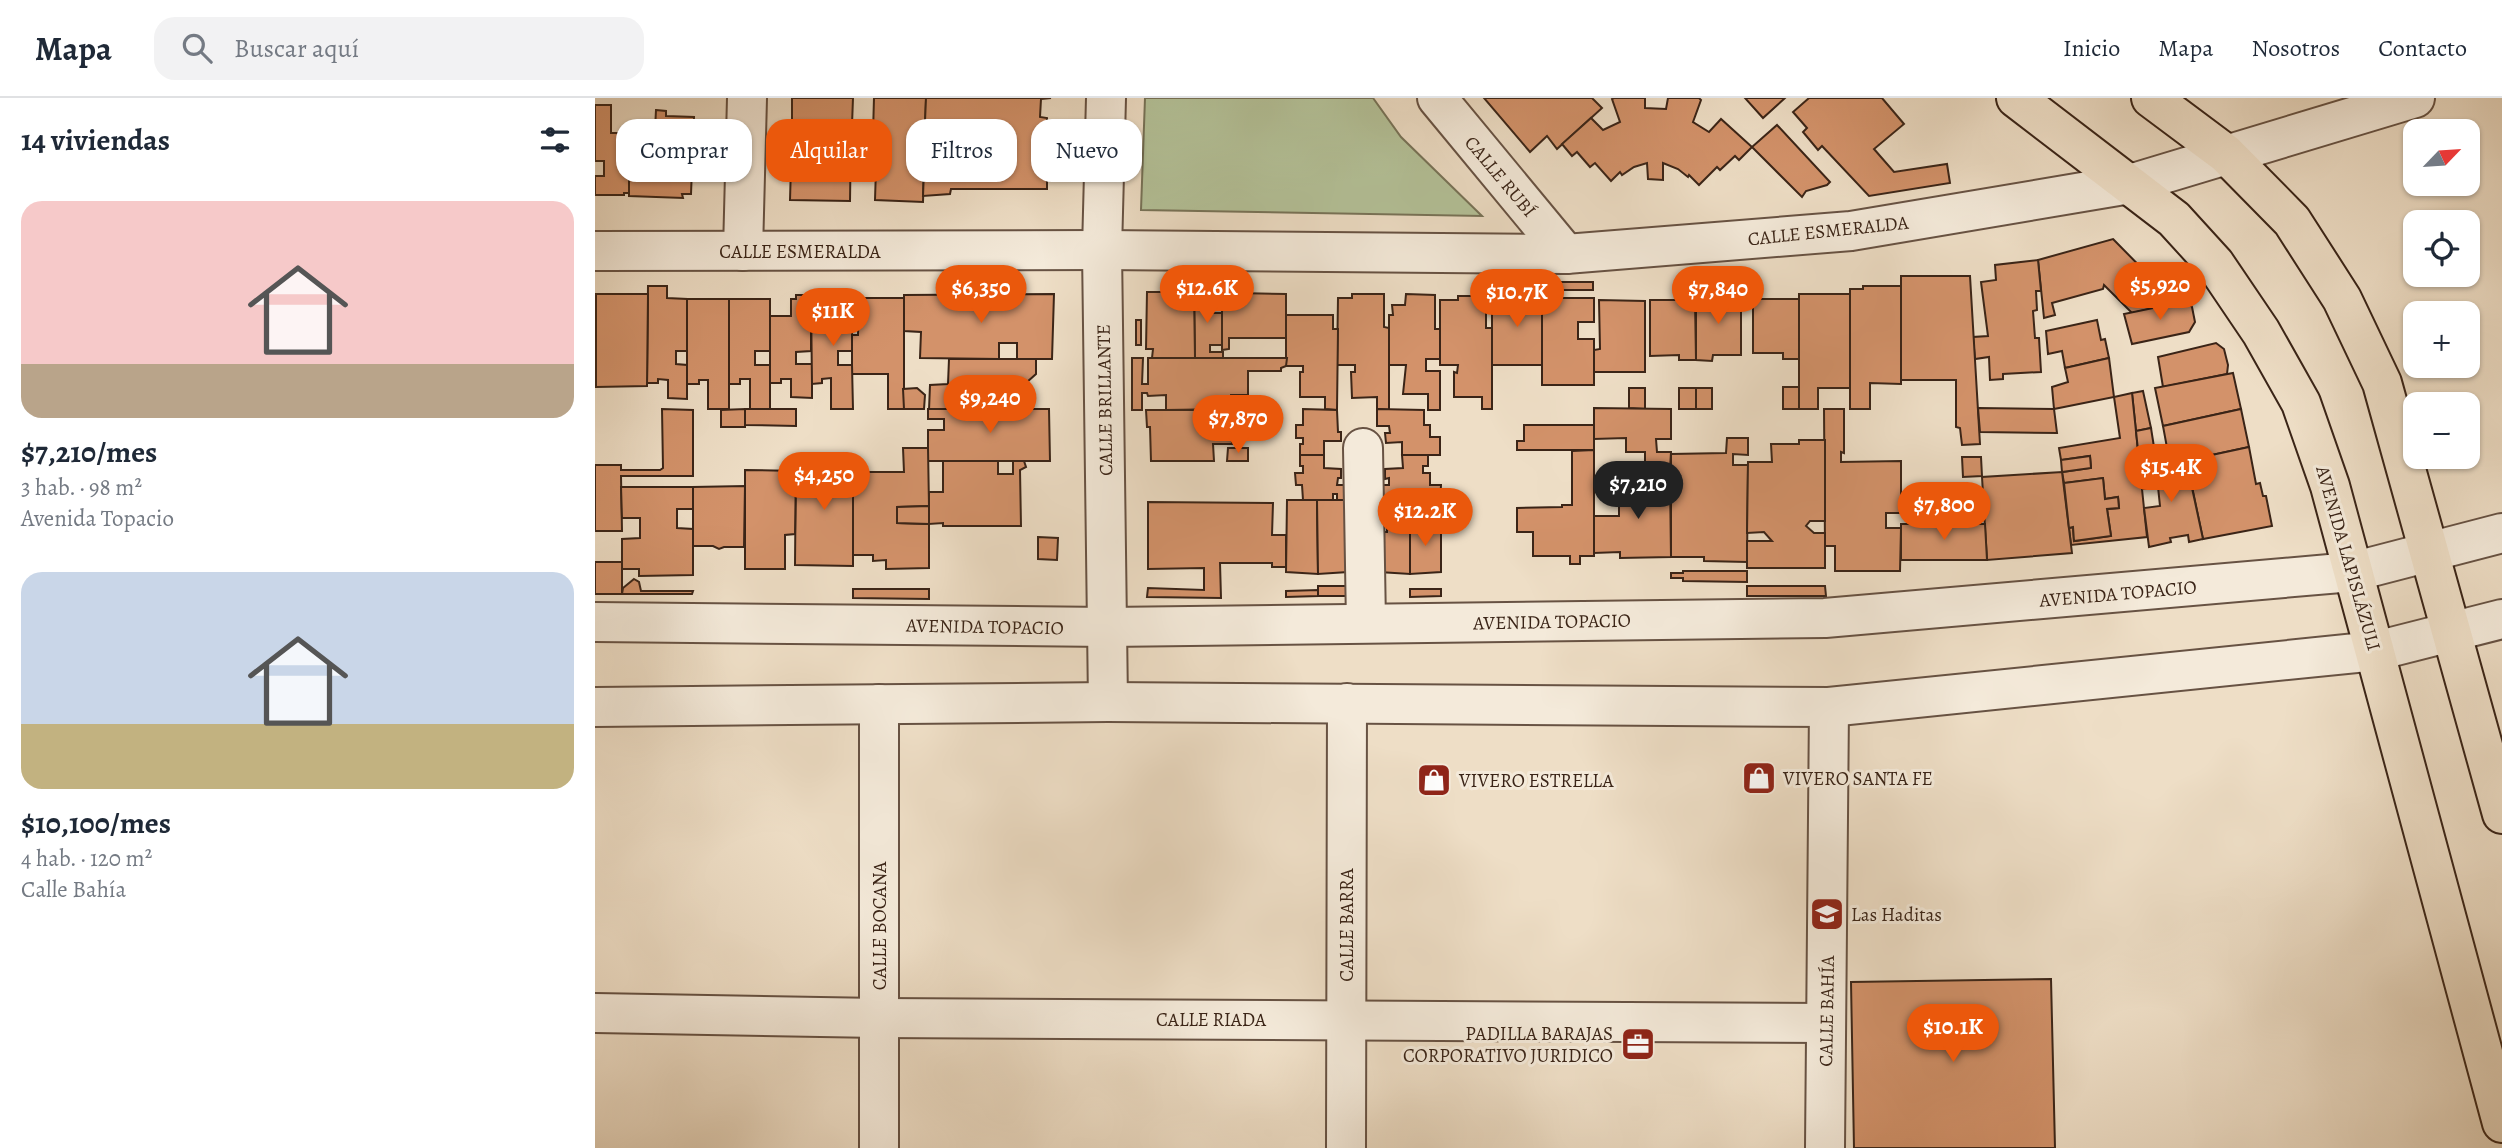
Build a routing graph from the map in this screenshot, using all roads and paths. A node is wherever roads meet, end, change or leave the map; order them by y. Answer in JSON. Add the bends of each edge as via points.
{"nodes":[{"id":1,"x":747,"y":98,"type":"edge"},
{"id":2,"x":1106,"y":98,"type":"edge"},
{"id":3,"x":1437,"y":98,"type":"edge"},
{"id":4,"x":2017,"y":98,"type":"edge"},
{"id":5,"x":2151,"y":98,"type":"edge"},
{"id":6,"x":2415,"y":98,"type":"edge"},
{"id":7,"x":2226,"y":154,"type":"junction"},
{"id":8,"x":2130,"y":184,"type":"junction"},
{"id":9,"x":1102,"y":250,"type":"junction"},
{"id":10,"x":595,"y":251,"type":"edge"},
{"id":11,"x":743,"y":251,"type":"junction"},
{"id":12,"x":1566,"y":254,"type":"junction"},
{"id":13,"x":1363,"y":448,"type":"dead end"},
{"id":14,"x":2502,"y":533,"type":"edge"},
{"id":15,"x":2430,"y":552,"type":"junction"},
{"id":16,"x":2352,"y":572,"type":"junction"},
{"id":17,"x":2502,"y":619,"type":"edge"},
{"id":18,"x":595,"y":622,"type":"edge"},
{"id":19,"x":1366,"y":623,"type":"junction"},
{"id":20,"x":1108,"y":627,"type":"junction"},
{"id":21,"x":2453,"y":631,"type":"junction"},
{"id":22,"x":2376,"y":651,"type":"junction"},
{"id":23,"x":1108,"y":702,"type":"junction"},
{"id":24,"x":1347,"y":703,"type":"junction"},
{"id":25,"x":879,"y":704,"type":"junction"},
{"id":26,"x":1829,"y":706,"type":"junction"},
{"id":27,"x":595,"y":707,"type":"edge"},
{"id":28,"x":2502,"y":814,"type":"edge"},
{"id":29,"x":595,"y":1013,"type":"edge"},
{"id":30,"x":879,"y":1018,"type":"junction"},
{"id":31,"x":1346,"y":1020,"type":"junction"},
{"id":32,"x":1826,"y":1023,"type":"junction"},
{"id":33,"x":2502,"y":1123,"type":"edge"},
{"id":34,"x":879,"y":1148,"type":"edge"},
{"id":35,"x":1346,"y":1148,"type":"edge"},
{"id":36,"x":1825,"y":1148,"type":"edge"}],
"edges":[{"from":1,"to":11,"type":"street"},
{"from":2,"to":9,"type":"street","name":"CALLE BRILLANTE"},
{"from":3,"to":12,"type":"street","name":"CALLE RUBÍ"},
{"from":4,"to":8,"type":"main road","name":"AVENIDA LAPISLÁZULI"},
{"from":5,"to":7,"type":"main road"},
{"from":6,"to":7,"type":"street","name":"CALLE ESMERALDA"},
{"from":7,"to":8,"type":"street","name":"CALLE ESMERALDA"},
{"from":7,"to":15,"type":"main road","via":[[2292,221],[2342,299],[2382,383]]},
{"from":8,"to":12,"type":"street","name":"CALLE ESMERALDA","via":[[1851,231]]},
{"from":8,"to":16,"type":"main road","name":"AVENIDA LAPISLÁZULI","via":[[2174,219],[2207,255],[2261,332],[2301,403],[2330,486]]},
{"from":9,"to":11,"type":"street","name":"CALLE ESMERALDA"},
{"from":9,"to":12,"type":"street","name":"CALLE ESMERALDA"},
{"from":9,"to":20,"type":"street","name":"CALLE BRILLANTE"},
{"from":10,"to":11,"type":"street","name":"CALLE ESMERALDA"},
{"from":13,"to":19,"type":"street"},
{"from":14,"to":15,"type":"street","name":"AVENIDA TOPACIO"},
{"from":15,"to":16,"type":"street","name":"AVENIDA TOPACIO"},
{"from":15,"to":21,"type":"main road"},
{"from":16,"to":19,"type":"street","name":"AVENIDA TOPACIO","via":[[1825,618]]},
{"from":16,"to":22,"type":"main road","name":"AVENIDA LAPISLÁZULI"},
{"from":17,"to":21,"type":"street"},
{"from":18,"to":20,"type":"street","name":"AVENIDA TOPACIO"},
{"from":19,"to":20,"type":"street","name":"AVENIDA TOPACIO"},
{"from":20,"to":23,"type":"street","name":"CALLE BRILLANTE"},
{"from":21,"to":22,"type":"street"},
{"from":21,"to":28,"type":"main road"},
{"from":22,"to":26,"type":"street"},
{"from":22,"to":33,"type":"main road","name":"AVENIDA LAPISLÁZULI"},
{"from":23,"to":24,"type":"street"},
{"from":23,"to":25,"type":"street"},
{"from":24,"to":26,"type":"street"},
{"from":24,"to":31,"type":"street","name":"CALLE BARRA"},
{"from":25,"to":27,"type":"street"},
{"from":25,"to":30,"type":"street","name":"CALLE BOCANA"},
{"from":26,"to":32,"type":"street","name":"CALLE BAHÍA"},
{"from":29,"to":30,"type":"street","name":"CALLE RIADA"},
{"from":30,"to":31,"type":"street","name":"CALLE RIADA"},
{"from":30,"to":34,"type":"street","name":"CALLE BOCANA"},
{"from":31,"to":32,"type":"street","name":"CALLE RIADA"},
{"from":31,"to":35,"type":"street","name":"CALLE BARRA"},
{"from":32,"to":36,"type":"street","name":"CALLE BAHÍA"}]}
